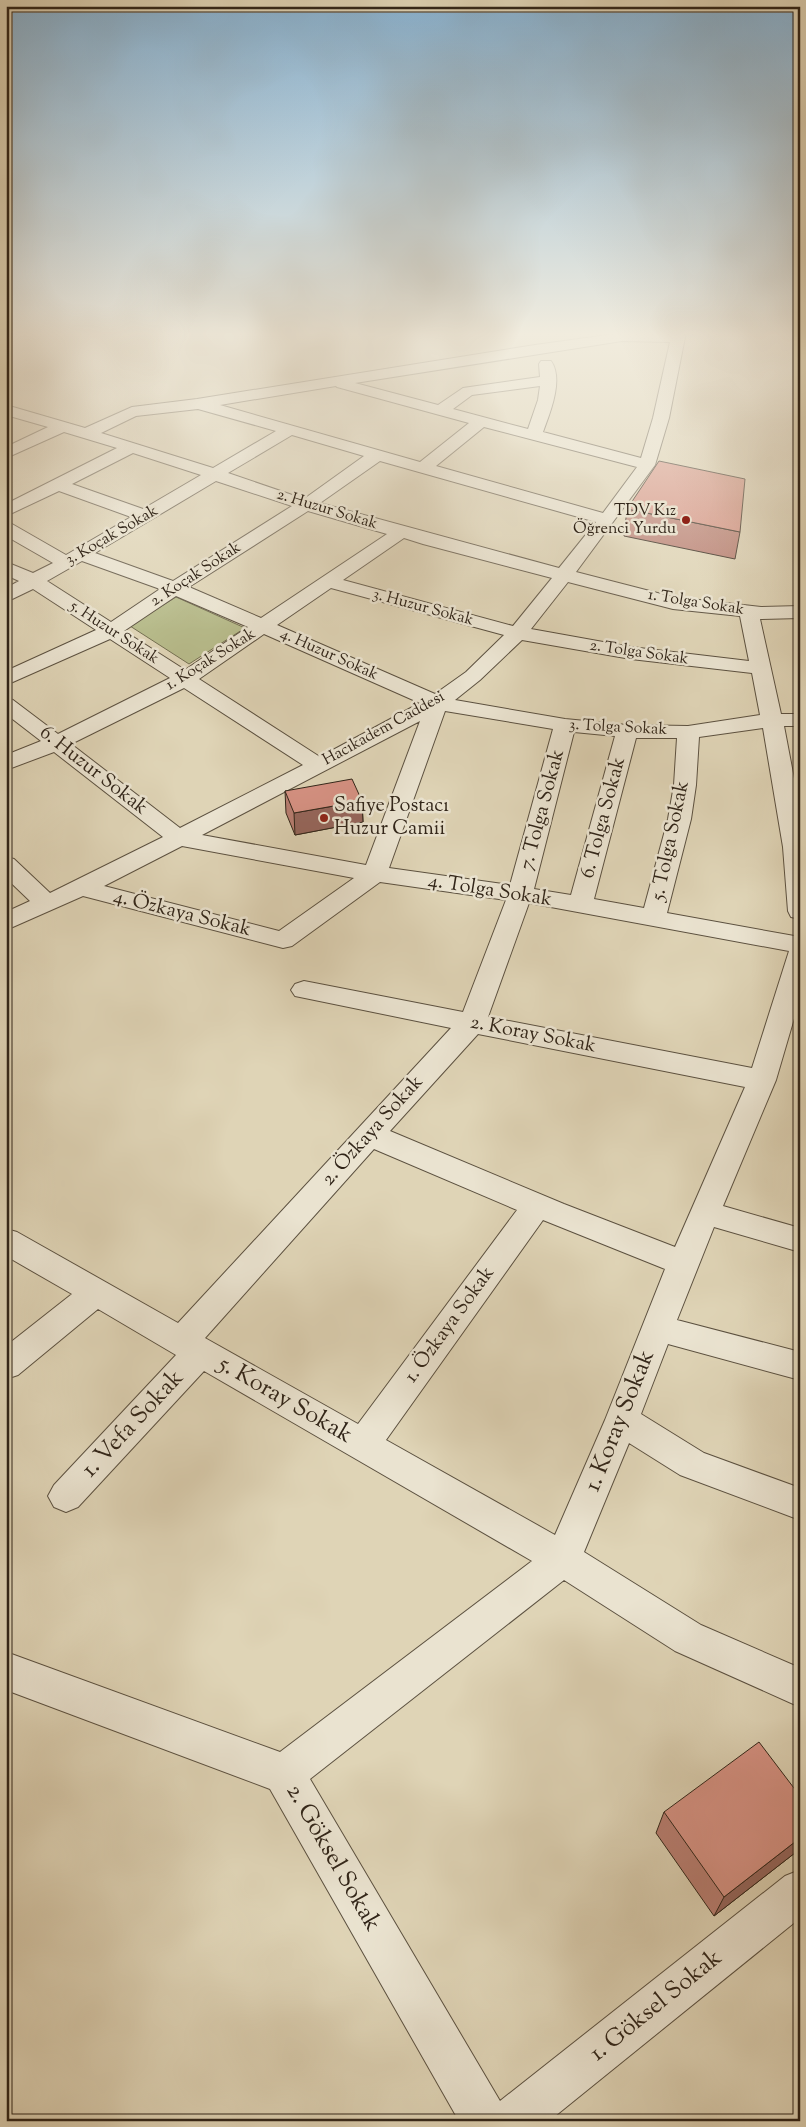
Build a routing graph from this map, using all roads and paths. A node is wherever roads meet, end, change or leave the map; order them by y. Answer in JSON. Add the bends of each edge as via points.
{"nodes":[{"id":1,"x":53,"y":431,"type":"edge"},
{"id":2,"x":77,"y":431,"type":"edge"},
{"id":3,"x":92,"y":431,"type":"edge"},
{"id":4,"x":287,"y":431,"type":"edge"},
{"id":5,"x":293,"y":431,"type":"edge"},
{"id":6,"x":468,"y":431,"type":"edge"},
{"id":7,"x":520,"y":431,"type":"edge"},
{"id":8,"x":535,"y":431,"type":"edge"},
{"id":9,"x":656,"y":431,"type":"edge"},
{"id":10,"x":86,"y":434,"type":"junction"},
{"id":11,"x":534,"y":435,"type":"junction"},
{"id":12,"x":132,"y":447,"type":"junction"},
{"id":13,"x":6,"y":453,"type":"edge"},
{"id":14,"x":377,"y":455,"type":"junction"},
{"id":15,"x":647,"y":465,"type":"junction"},
{"id":16,"x":423,"y":468,"type":"junction"},
{"id":17,"x":216,"y":474,"type":"junction"},
{"id":18,"x":58,"y":485,"type":"junction"},
{"id":19,"x":306,"y":505,"type":"junction"},
{"id":20,"x":6,"y":511,"type":"edge"},
{"id":21,"x":145,"y":516,"type":"junction"},
{"id":22,"x":607,"y":520,"type":"junction"},
{"id":23,"x":6,"y":528,"type":"edge"},
{"id":24,"x":401,"y":532,"type":"junction"},
{"id":25,"x":73,"y":558,"type":"junction"},
{"id":26,"x":6,"y":568,"type":"edge"},
{"id":27,"x":565,"y":574,"type":"junction"},
{"id":28,"x":34,"y":581,"type":"junction"},
{"id":29,"x":328,"y":582,"type":"junction"},
{"id":30,"x":175,"y":588,"type":"junction"},
{"id":31,"x":6,"y":596,"type":"edge"},
{"id":32,"x":749,"y":611,"type":"junction"},
{"id":33,"x":800,"y":612,"type":"edge"},
{"id":34,"x":263,"y":627,"type":"junction"},
{"id":35,"x":111,"y":631,"type":"junction"},
{"id":36,"x":518,"y":633,"type":"junction"},
{"id":37,"x":761,"y":668,"type":"junction"},
{"id":38,"x":6,"y":679,"type":"edge"},
{"id":39,"x":185,"y":679,"type":"junction"},
{"id":40,"x":437,"y":703,"type":"junction"},
{"id":41,"x":6,"y":704,"type":"edge"},
{"id":42,"x":772,"y":720,"type":"junction"},
{"id":43,"x":800,"y":720,"type":"edge"},
{"id":44,"x":565,"y":725,"type":"junction"},
{"id":45,"x":628,"y":731,"type":"junction"},
{"id":46,"x":688,"y":732,"type":"junction"},
{"id":47,"x":56,"y":743,"type":"junction"},
{"id":48,"x":6,"y":763,"type":"edge"},
{"id":49,"x":319,"y":766,"type":"junction"},
{"id":50,"x":179,"y":838,"type":"junction"},
{"id":51,"x":6,"y":864,"type":"edge"},
{"id":52,"x":375,"y":874,"type":"junction"},
{"id":53,"x":81,"y":888,"type":"junction"},
{"id":54,"x":520,"y":894,"type":"junction"},
{"id":55,"x":47,"y":904,"type":"junction"},
{"id":56,"x":580,"y":906,"type":"junction"},
{"id":57,"x":800,"y":911,"type":"edge"},
{"id":58,"x":653,"y":920,"type":"junction"},
{"id":59,"x":6,"y":922,"type":"edge"},
{"id":60,"x":800,"y":945,"type":"edge"},
{"id":61,"x":800,"y":954,"type":"edge"},
{"id":62,"x":304,"y":990,"type":"dead end"},
{"id":63,"x":472,"y":1023,"type":"junction"},
{"id":64,"x":762,"y":1080,"type":"junction"},
{"id":65,"x":370,"y":1135,"type":"junction"},
{"id":66,"x":537,"y":1205,"type":"junction"},
{"id":67,"x":704,"y":1212,"type":"junction"},
{"id":68,"x":800,"y":1240,"type":"edge"},
{"id":69,"x":6,"y":1241,"type":"edge"},
{"id":70,"x":683,"y":1262,"type":"junction"},
{"id":71,"x":96,"y":1292,"type":"junction"},
{"id":72,"x":657,"y":1328,"type":"junction"},
{"id":73,"x":191,"y":1347,"type":"junction"},
{"id":74,"x":6,"y":1364,"type":"edge"},
{"id":75,"x":800,"y":1366,"type":"edge"},
{"id":76,"x":622,"y":1420,"type":"junction"},
{"id":77,"x":363,"y":1445,"type":"junction"},
{"id":78,"x":66,"y":1496,"type":"dead end"},
{"id":79,"x":800,"y":1504,"type":"edge"},
{"id":80,"x":563,"y":1559,"type":"junction"},
{"id":81,"x":6,"y":1672,"type":"edge"},
{"id":82,"x":800,"y":1688,"type":"edge"},
{"id":83,"x":284,"y":1774,"type":"junction"},
{"id":84,"x":800,"y":1891,"type":"edge"},
{"id":85,"x":485,"y":2121,"type":"edge"},
{"id":86,"x":512,"y":2121,"type":"edge"}],
"edges":[{"from":1,"to":13,"type":"street"},
{"from":2,"to":10,"type":"street","name":"2. Huzur Sokak"},
{"from":3,"to":10,"type":"street"},
{"from":4,"to":17,"type":"street","name":"3. Koçak Sokak"},
{"from":5,"to":14,"type":"street"},
{"from":6,"to":16,"type":"street"},
{"from":7,"to":11,"type":"street"},
{"from":8,"to":11,"type":"street"},
{"from":9,"to":15,"type":"street","name":"Hacıkadem Caddesi"},
{"from":10,"to":12,"type":"street","name":"2. Huzur Sokak"},
{"from":11,"to":15,"type":"street"},
{"from":12,"to":17,"type":"street","name":"2. Huzur Sokak"},
{"from":12,"to":18,"type":"street"},
{"from":14,"to":16,"type":"street"},
{"from":14,"to":19,"type":"street","name":"2. Koçak Sokak"},
{"from":15,"to":22,"type":"street","name":"Hacıkadem Caddesi"},
{"from":16,"to":22,"type":"street"},
{"from":17,"to":19,"type":"street","name":"2. Huzur Sokak"},
{"from":17,"to":21,"type":"street","name":"3. Koçak Sokak"},
{"from":18,"to":20,"type":"street"},
{"from":18,"to":21,"type":"street"},
{"from":19,"to":24,"type":"street","name":"2. Huzur Sokak"},
{"from":19,"to":30,"type":"street","name":"2. Koçak Sokak"},
{"from":21,"to":25,"type":"street","name":"3. Koçak Sokak"},
{"from":22,"to":27,"type":"street","name":"Hacıkadem Caddesi"},
{"from":23,"to":25,"type":"street","name":"4. Huzur Sokak"},
{"from":24,"to":27,"type":"street","name":"2. Huzur Sokak"},
{"from":24,"to":29,"type":"street","name":"1. Koçak Sokak"},
{"from":25,"to":28,"type":"street","name":"3. Koçak Sokak"},
{"from":25,"to":30,"type":"street","name":"4. Huzur Sokak"},
{"from":26,"to":28,"type":"street","name":"5. Huzur Sokak"},
{"from":27,"to":32,"type":"street","name":"1. Tolga Sokak","via":[[673,603]]},
{"from":27,"to":36,"type":"street","name":"Hacıkadem Caddesi"},
{"from":28,"to":31,"type":"street","name":"3. Koçak Sokak"},
{"from":28,"to":35,"type":"street","name":"5. Huzur Sokak"},
{"from":29,"to":34,"type":"street","name":"1. Koçak Sokak"},
{"from":29,"to":36,"type":"street","name":"3. Huzur Sokak"},
{"from":30,"to":34,"type":"street","name":"4. Huzur Sokak"},
{"from":30,"to":35,"type":"street","name":"2. Koçak Sokak"},
{"from":32,"to":33,"type":"street","name":"1. Tolga Sokak"},
{"from":32,"to":37,"type":"street"},
{"from":34,"to":39,"type":"street","name":"1. Koçak Sokak"},
{"from":34,"to":40,"type":"street","name":"4. Huzur Sokak"},
{"from":35,"to":38,"type":"street","name":"2. Koçak Sokak"},
{"from":35,"to":39,"type":"street","name":"5. Huzur Sokak"},
{"from":36,"to":37,"type":"street","name":"2. Tolga Sokak","via":[[631,653]]},
{"from":36,"to":40,"type":"street","name":"Hacıkadem Caddesi","via":[[473,676]]},
{"from":37,"to":42,"type":"street"},
{"from":39,"to":47,"type":"street","name":"1. Koçak Sokak"},
{"from":39,"to":49,"type":"street","name":"5. Huzur Sokak"},
{"from":40,"to":44,"type":"street","name":"3. Tolga Sokak"},
{"from":40,"to":49,"type":"street","name":"Hacıkadem Caddesi"},
{"from":40,"to":52,"type":"street"},
{"from":41,"to":47,"type":"street","name":"6. Huzur Sokak"},
{"from":42,"to":43,"type":"street","name":"3. Tolga Sokak"},
{"from":42,"to":46,"type":"street","name":"3. Tolga Sokak"},
{"from":42,"to":57,"type":"street","via":[[796,847]]},
{"from":44,"to":45,"type":"street","name":"3. Tolga Sokak"},
{"from":44,"to":54,"type":"street","name":"7. Tolga Sokak"},
{"from":45,"to":46,"type":"street","name":"3. Tolga Sokak"},
{"from":45,"to":56,"type":"street","name":"6. Tolga Sokak"},
{"from":46,"to":58,"type":"street","name":"5. Tolga Sokak","via":[[679,822]]},
{"from":47,"to":48,"type":"street","name":"1. Koçak Sokak"},
{"from":47,"to":50,"type":"street","name":"6. Huzur Sokak"},
{"from":49,"to":50,"type":"street","name":"Hacıkadem Caddesi"},
{"from":50,"to":52,"type":"street","name":"4. Tolga Sokak"},
{"from":50,"to":53,"type":"street","name":"Hacıkadem Caddesi"},
{"from":51,"to":55,"type":"street"},
{"from":52,"to":53,"type":"street","name":"4. Özkaya Sokak","via":[[283,940]]},
{"from":52,"to":54,"type":"street","name":"4. Tolga Sokak"},
{"from":53,"to":55,"type":"street","name":"Hacıkadem Caddesi"},
{"from":54,"to":56,"type":"street","name":"4. Tolga Sokak"},
{"from":54,"to":63,"type":"street","name":"2. Özkaya Sokak"},
{"from":55,"to":59,"type":"street","name":"Hacıkadem Caddesi"},
{"from":56,"to":58,"type":"street","name":"4. Tolga Sokak"},
{"from":58,"to":60,"type":"street","name":"4. Tolga Sokak"},
{"from":61,"to":64,"type":"street","name":"1. Koray Sokak"},
{"from":62,"to":63,"type":"street","name":"2. Koray Sokak"},
{"from":63,"to":64,"type":"street","name":"2. Koray Sokak"},
{"from":63,"to":65,"type":"street","name":"2. Özkaya Sokak"},
{"from":64,"to":67,"type":"street","name":"1. Koray Sokak"},
{"from":65,"to":66,"type":"street"},
{"from":65,"to":73,"type":"street","name":"2. Özkaya Sokak"},
{"from":66,"to":70,"type":"street"},
{"from":66,"to":77,"type":"street","name":"1. Özkaya Sokak"},
{"from":67,"to":68,"type":"street"},
{"from":67,"to":70,"type":"street","name":"1. Koray Sokak"},
{"from":69,"to":71,"type":"street","name":"5. Koray Sokak"},
{"from":70,"to":72,"type":"street","name":"1. Koray Sokak"},
{"from":71,"to":73,"type":"street","name":"5. Koray Sokak"},
{"from":71,"to":74,"type":"street"},
{"from":72,"to":75,"type":"street"},
{"from":72,"to":76,"type":"street","name":"1. Koray Sokak"},
{"from":73,"to":77,"type":"street","name":"5. Koray Sokak"},
{"from":73,"to":78,"type":"street","name":"1. Vefa Sokak"},
{"from":76,"to":79,"type":"street","via":[[692,1464]]},
{"from":76,"to":80,"type":"street","name":"1. Koray Sokak"},
{"from":77,"to":80,"type":"street","name":"5. Koray Sokak"},
{"from":80,"to":82,"type":"street","name":"5. Koray Sokak","via":[[688,1638]]},
{"from":80,"to":83,"type":"street","name":"1. Koray Sokak"},
{"from":81,"to":83,"type":"street","name":"2. Göksel Sokak"},
{"from":83,"to":85,"type":"street","name":"2. Göksel Sokak"},
{"from":84,"to":86,"type":"street","name":"1. Göksel Sokak"}]}
